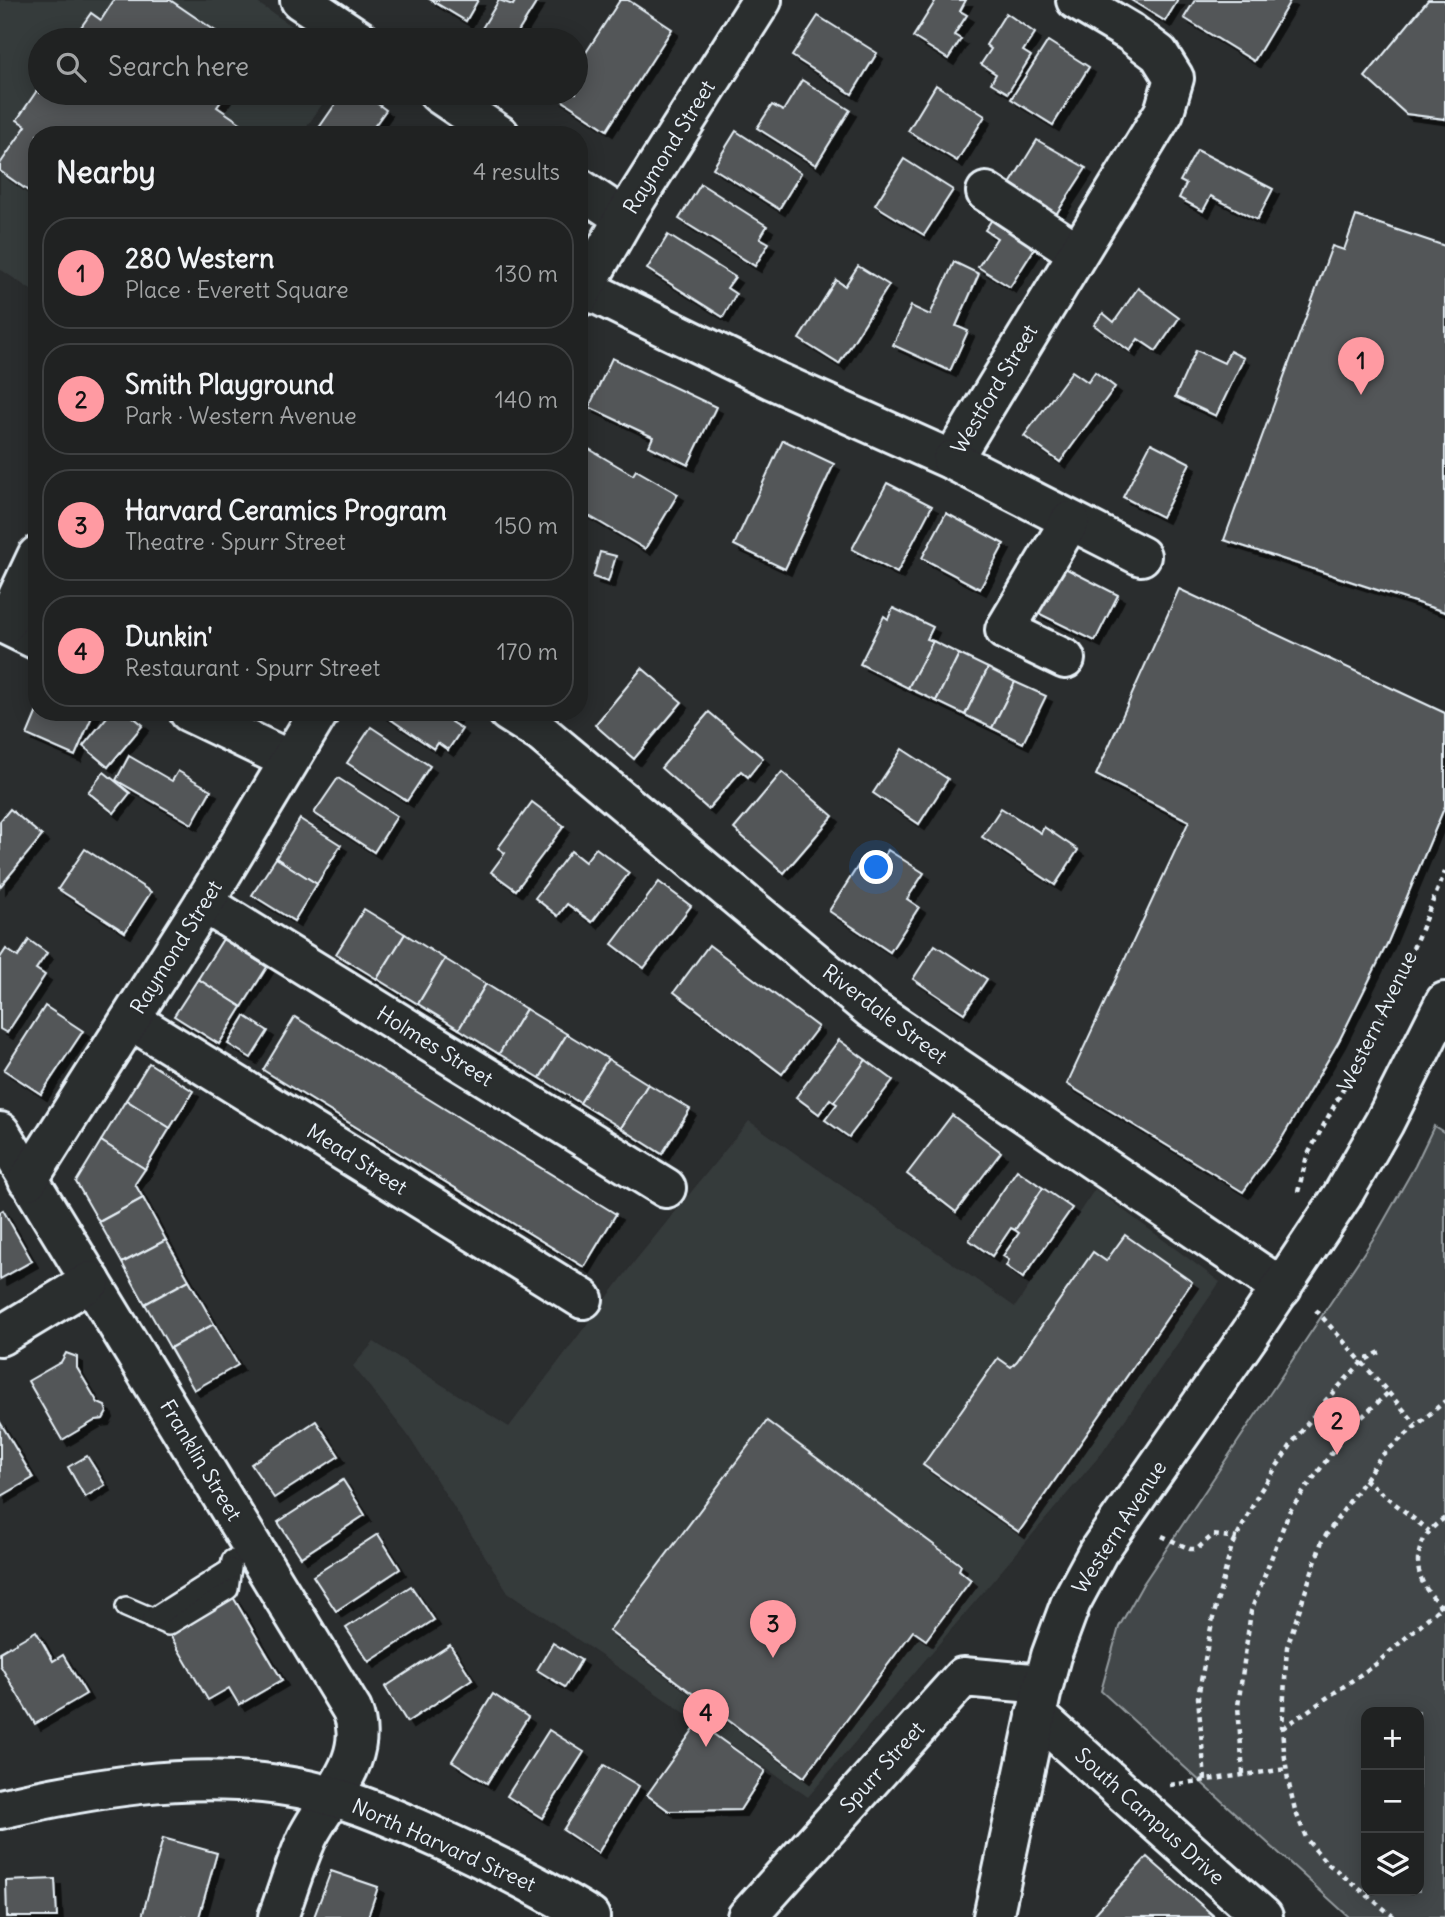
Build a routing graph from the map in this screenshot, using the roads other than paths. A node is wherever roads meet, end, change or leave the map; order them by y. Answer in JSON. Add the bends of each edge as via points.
{"nodes":[{"id":1,"x":300,"y":0,"type":"edge"},
{"id":2,"x":762,"y":0,"type":"edge"},
{"id":3,"x":1076,"y":0,"type":"edge"},
{"id":4,"x":342,"y":28,"type":"edge"},
{"id":5,"x":456,"y":105,"type":"edge"},
{"id":6,"x":487,"y":126,"type":"edge"},
{"id":7,"x":986,"y":192,"type":"dead end"},
{"id":8,"x":588,"y":194,"type":"edge"},
{"id":9,"x":624,"y":218,"type":"junction"},
{"id":10,"x":1077,"y":252,"type":"junction"},
{"id":11,"x":588,"y":281,"type":"edge"},
{"id":12,"x":588,"y":295,"type":"edge"},
{"id":13,"x":952,"y":460,"type":"junction"},
{"id":14,"x":1070,"y":521,"type":"junction"},
{"id":15,"x":1140,"y":556,"type":"dead end"},
{"id":16,"x":28,"y":584,"type":"edge"},
{"id":17,"x":14,"y":628,"type":"edge"},
{"id":18,"x":1065,"y":659,"type":"dead end"},
{"id":19,"x":207,"y":721,"type":"edge"},
{"id":20,"x":313,"y":721,"type":"edge"},
{"id":21,"x":522,"y":721,"type":"edge"},
{"id":22,"x":289,"y":760,"type":"junction"},
{"id":23,"x":204,"y":903,"type":"junction"},
{"id":24,"x":1445,"y":1002,"type":"edge"},
{"id":25,"x":131,"y":1020,"type":"junction"},
{"id":26,"x":0,"y":1132,"type":"edge"},
{"id":27,"x":28,"y":1180,"type":"junction"},
{"id":28,"x":666,"y":1188,"type":"dead end"},
{"id":29,"x":91,"y":1281,"type":"junction"},
{"id":30,"x":1282,"y":1288,"type":"junction"},
{"id":31,"x":583,"y":1299,"type":"dead end"},
{"id":32,"x":0,"y":1336,"type":"edge"},
{"id":33,"x":232,"y":1565,"type":"dead end"},
{"id":34,"x":125,"y":1607,"type":"dead end"},
{"id":35,"x":1040,"y":1699,"type":"junction"},
{"id":36,"x":332,"y":1797,"type":"junction"},
{"id":37,"x":0,"y":1809,"type":"edge"},
{"id":38,"x":278,"y":1917,"type":"edge"},
{"id":39,"x":590,"y":1917,"type":"edge"},
{"id":40,"x":747,"y":1917,"type":"edge"},
{"id":41,"x":993,"y":1917,"type":"edge"},
{"id":42,"x":1264,"y":1917,"type":"edge"}],
"edges":[{"from":1,"to":4,"type":"street"},
{"from":2,"to":9,"type":"street","name":"Raymond Street"},
{"from":3,"to":10,"type":"street","name":"Westford Street","via":[[1159,54],[1174,78],[1164,112]]},
{"from":5,"to":6,"type":"street"},
{"from":7,"to":10,"type":"street"},
{"from":8,"to":9,"type":"street"},
{"from":9,"to":11,"type":"street","name":"Raymond Street"},
{"from":10,"to":13,"type":"street","name":"Westford Street"},
{"from":12,"to":13,"type":"street","name":"Westford Street"},
{"from":13,"to":14,"type":"street"},
{"from":14,"to":15,"type":"street"},
{"from":14,"to":18,"type":"street","via":[[1005,630]]},
{"from":16,"to":17,"type":"street"},
{"from":19,"to":22,"type":"street"},
{"from":20,"to":22,"type":"street","name":"Raymond Street"},
{"from":21,"to":30,"type":"street","name":"Riverdale Street","via":[[871,1009]]},
{"from":22,"to":23,"type":"street","name":"Raymond Street"},
{"from":23,"to":25,"type":"street","name":"Raymond Street"},
{"from":23,"to":28,"type":"street","name":"Holmes Street"},
{"from":24,"to":30,"type":"street","name":"Western Avenue","via":[[1349,1184]]},
{"from":25,"to":27,"type":"street","name":"Raymond Street"},
{"from":25,"to":31,"type":"street","name":"Mead Street"},
{"from":26,"to":27,"type":"street","name":"Franklin Street"},
{"from":27,"to":29,"type":"street","name":"Franklin Street"},
{"from":29,"to":32,"type":"street"},
{"from":29,"to":36,"type":"street","name":"Franklin Street","via":[[352,1710],[358,1737],[354,1756]]},
{"from":30,"to":35,"type":"street","name":"Western Avenue","via":[[1098,1552],[1064,1619]]},
{"from":33,"to":34,"type":"lane","via":[[228,1589],[168,1625]]},
{"from":35,"to":40,"type":"street","name":"Spurr Street","via":[[963,1677]]},
{"from":35,"to":41,"type":"street","name":"Western Avenue"},
{"from":35,"to":42,"type":"street","name":"South Campus Drive"},
{"from":36,"to":37,"type":"street","name":"North Harvard Street","via":[[254,1782],[170,1782],[108,1788]]},
{"from":36,"to":38,"type":"street","name":"Franklin Street","via":[[307,1838]]},
{"from":36,"to":39,"type":"street","name":"North Harvard Street","via":[[386,1815],[482,1858]]}]}
